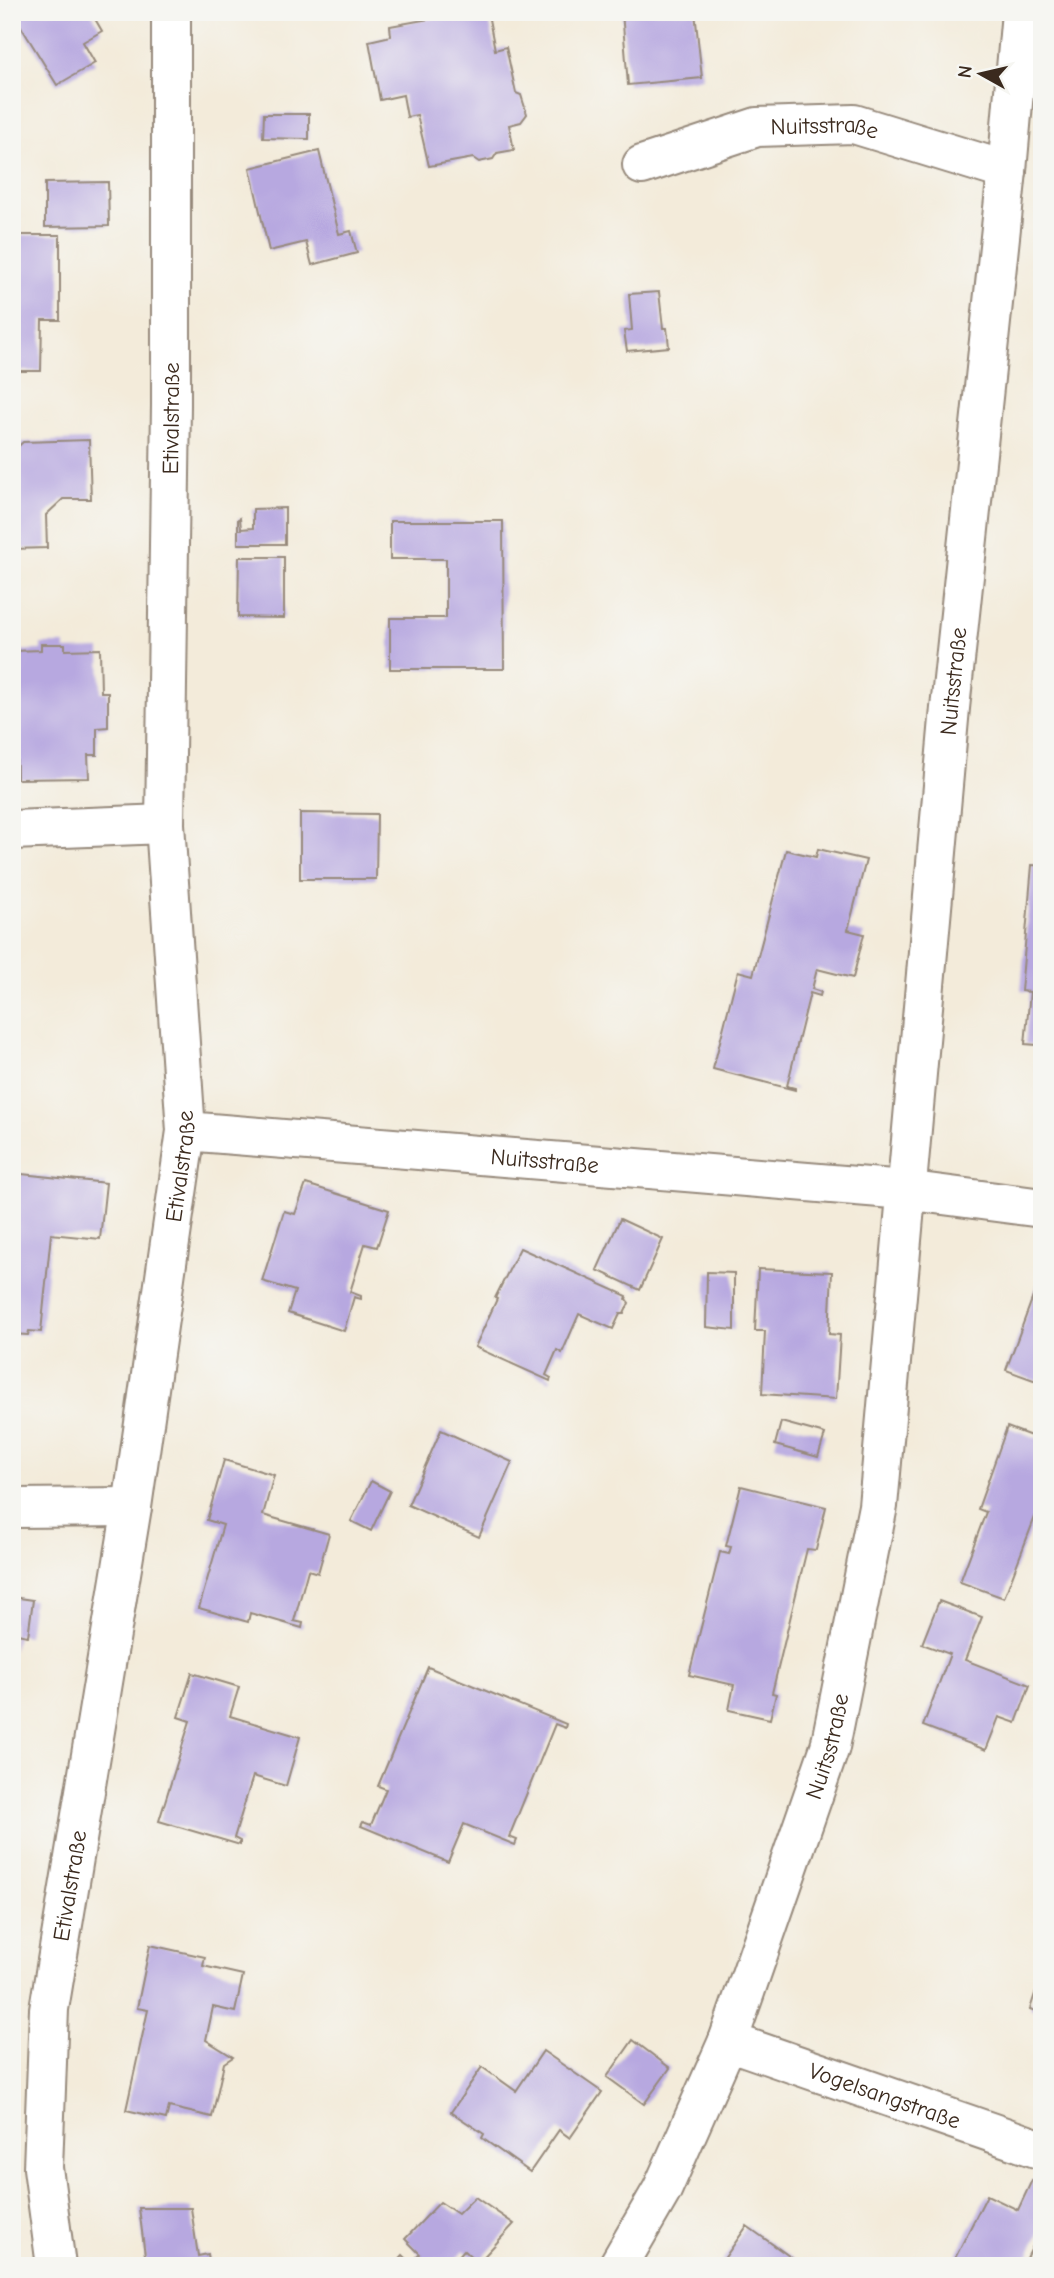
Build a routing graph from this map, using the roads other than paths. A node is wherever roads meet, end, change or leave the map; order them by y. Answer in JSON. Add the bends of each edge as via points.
{"nodes":[{"id":1,"x":171,"y":12,"type":"edge"},
{"id":2,"x":1021,"y":12,"type":"edge"},
{"id":3,"x":642,"y":165,"type":"dead end"},
{"id":4,"x":1007,"y":170,"type":"junction"},
{"id":5,"x":165,"y":824,"type":"junction"},
{"id":6,"x":12,"y":830,"type":"edge"},
{"id":7,"x":186,"y":1131,"type":"junction"},
{"id":8,"x":905,"y":1190,"type":"junction"},
{"id":9,"x":1042,"y":1208,"type":"edge"},
{"id":10,"x":132,"y":1507,"type":"junction"},
{"id":11,"x":12,"y":1508,"type":"edge"},
{"id":12,"x":728,"y":2041,"type":"junction"},
{"id":13,"x":1042,"y":2150,"type":"edge"},
{"id":14,"x":56,"y":2266,"type":"edge"},
{"id":15,"x":618,"y":2266,"type":"edge"}],
"edges":[{"from":1,"to":5,"type":"street","name":"Etivalstraße"},
{"from":2,"to":4,"type":"street","name":"Nuitsstraße"},
{"from":3,"to":4,"type":"street","name":"Nuitsstraße","via":[[757,127],[854,124]]},
{"from":4,"to":8,"type":"street","name":"Nuitsstraße"},
{"from":5,"to":6,"type":"street"},
{"from":5,"to":7,"type":"street","name":"Etivalstraße"},
{"from":7,"to":8,"type":"street","name":"Nuitsstraße"},
{"from":7,"to":10,"type":"street","name":"Etivalstraße"},
{"from":8,"to":9,"type":"street"},
{"from":8,"to":12,"type":"street","name":"Nuitsstraße","via":[[878,1506],[830,1747]]},
{"from":10,"to":11,"type":"street"},
{"from":10,"to":14,"type":"street","name":"Etivalstraße","via":[[49,2009],[43,2168]]},
{"from":12,"to":13,"type":"street","name":"Vogelsangstraße"},
{"from":12,"to":15,"type":"street","name":"Nuitsstraße","via":[[662,2190]]}]}
